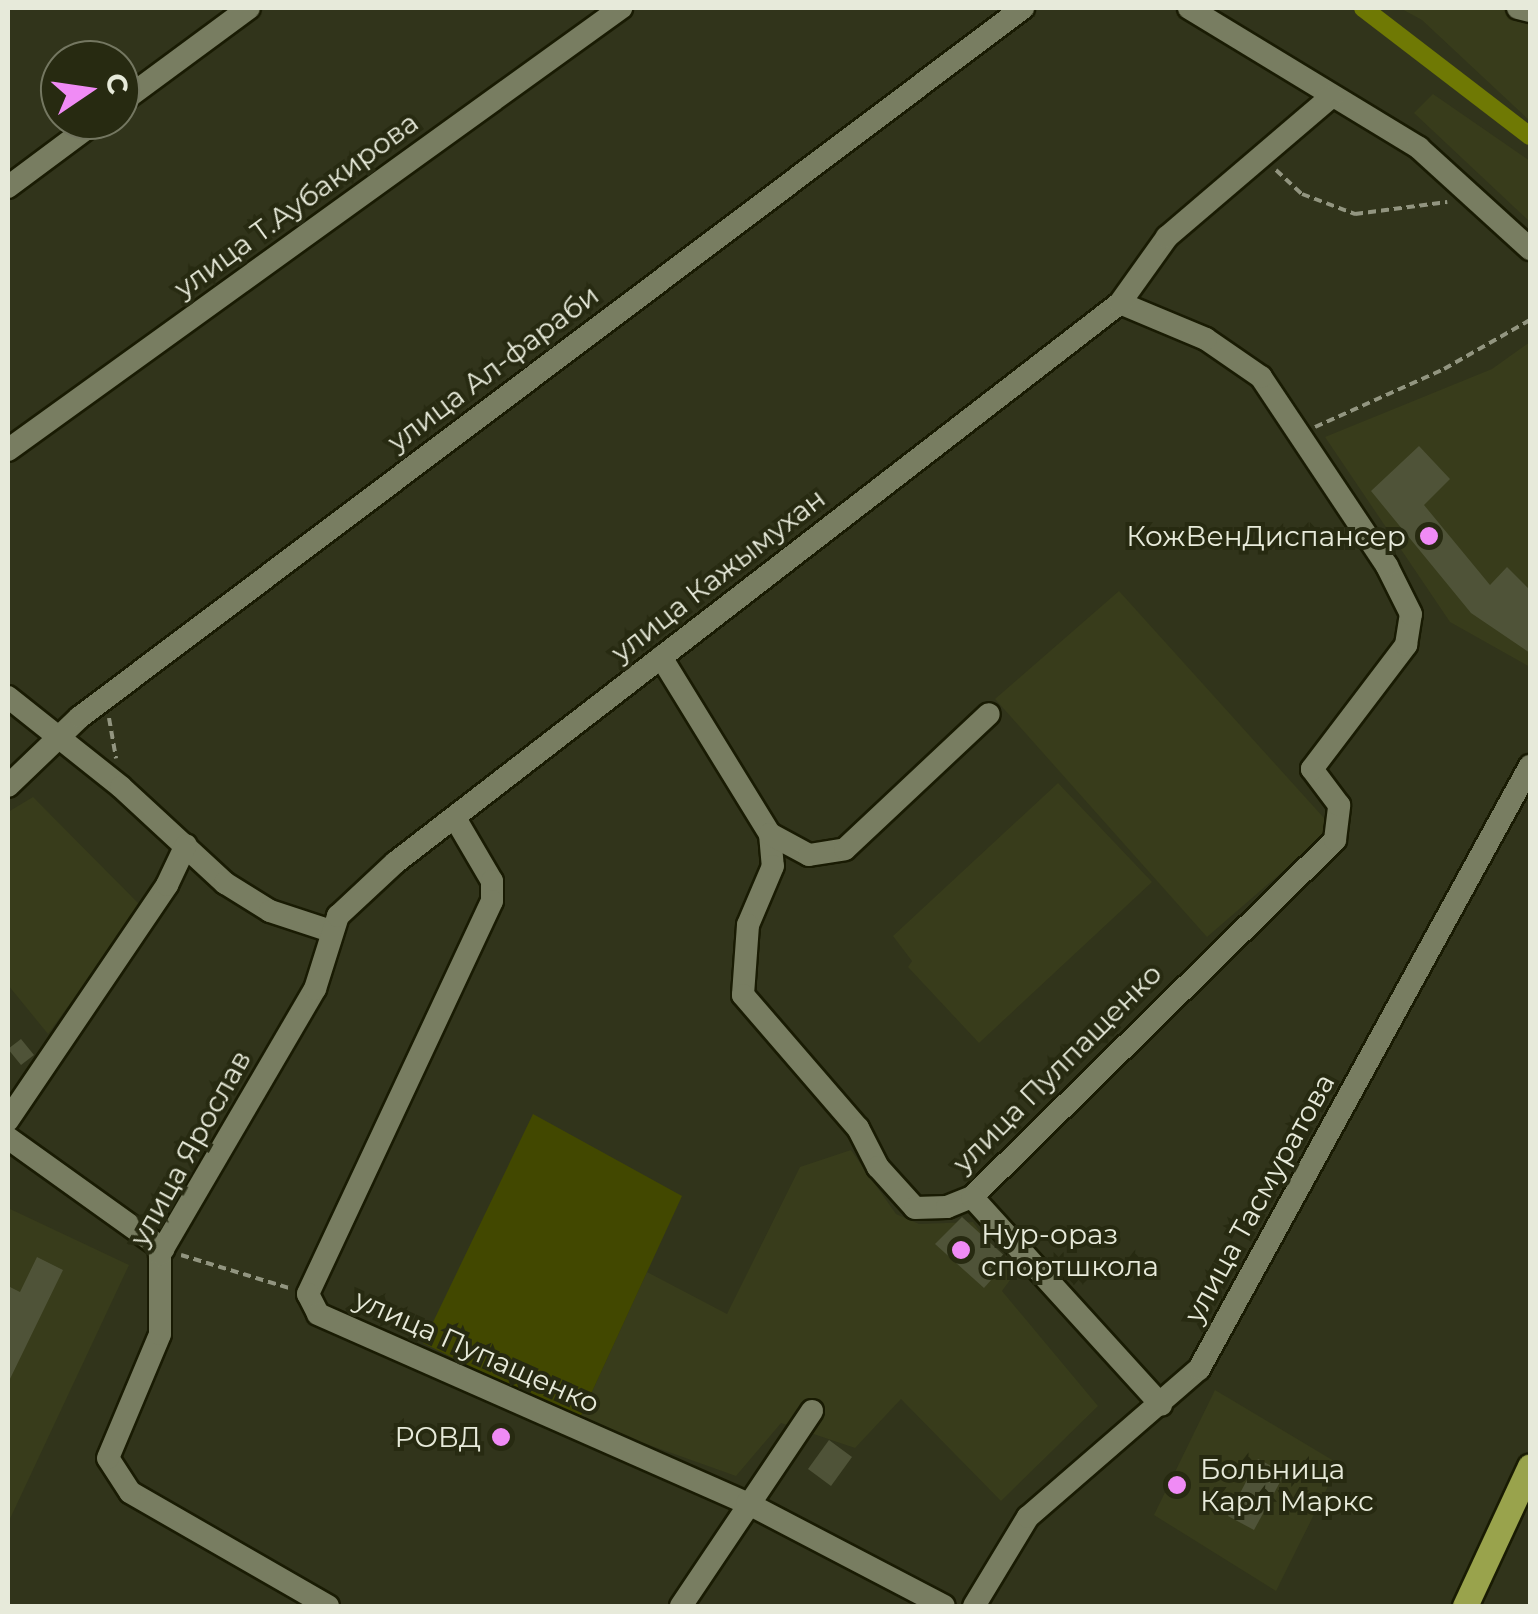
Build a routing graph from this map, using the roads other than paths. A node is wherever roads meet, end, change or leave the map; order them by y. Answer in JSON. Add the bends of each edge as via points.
{"nodes":[{"id":1,"x":620,"y":8,"type":"edge"},
{"id":2,"x":1023,"y":8,"type":"edge"},
{"id":3,"x":1189,"y":8,"type":"edge"},
{"id":4,"x":1518,"y":8,"type":"edge"},
{"id":5,"x":244,"y":9,"type":"edge"},
{"id":6,"x":1530,"y":11,"type":"edge"},
{"id":7,"x":140,"y":88,"type":"edge"},
{"id":8,"x":1331,"y":97,"type":"junction"},
{"id":9,"x":71,"y":140,"type":"edge"},
{"id":10,"x":8,"y":187,"type":"edge"},
{"id":11,"x":1530,"y":248,"type":"edge"},
{"id":12,"x":1120,"y":303,"type":"junction"},
{"id":13,"x":8,"y":450,"type":"edge"},
{"id":14,"x":660,"y":657,"type":"junction"},
{"id":15,"x":8,"y":698,"type":"edge"},
{"id":16,"x":989,"y":714,"type":"dead end"},
{"id":17,"x":60,"y":738,"type":"junction"},
{"id":18,"x":1530,"y":766,"type":"edge"},
{"id":19,"x":8,"y":786,"type":"edge"},
{"id":20,"x":455,"y":818,"type":"junction"},
{"id":21,"x":770,"y":834,"type":"junction"},
{"id":22,"x":186,"y":845,"type":"junction"},
{"id":23,"x":356,"y":898,"type":"joint"},
{"id":24,"x":330,"y":931,"type":"junction"},
{"id":25,"x":8,"y":1120,"type":"edge"},
{"id":26,"x":8,"y":1138,"type":"edge"},
{"id":27,"x":972,"y":1197,"type":"junction"},
{"id":28,"x":162,"y":1249,"type":"junction"},
{"id":29,"x":1161,"y":1404,"type":"junction"},
{"id":30,"x":812,"y":1412,"type":"dead end"},
{"id":31,"x":1530,"y":1466,"type":"edge"},
{"id":32,"x":748,"y":1503,"type":"junction"},
{"id":33,"x":328,"y":1606,"type":"edge"},
{"id":34,"x":682,"y":1606,"type":"edge"},
{"id":35,"x":944,"y":1606,"type":"edge"},
{"id":36,"x":974,"y":1606,"type":"edge"},
{"id":37,"x":1465,"y":1606,"type":"edge"}],
"edges":[{"from":1,"to":13,"type":"street","name":"улица Т.Аубакирова"},
{"from":2,"to":17,"type":"street","name":"улица Ал-фараби"},
{"from":3,"to":8,"type":"street","via":[[1265,49]]},
{"from":4,"to":6,"type":"street"},
{"from":5,"to":7,"type":"street"},
{"from":8,"to":11,"type":"street","via":[[1419,148]]},
{"from":8,"to":12,"type":"street","name":"улица Кажымухан","via":[[1167,237]]},
{"from":9,"to":10,"type":"street"},
{"from":12,"to":14,"type":"street","name":"улица Кажымухан"},
{"from":12,"to":27,"type":"street","name":"улица Пулпащенко","via":[[1206,339],[1261,378],[1387,566],[1411,614],[1406,645],[1312,769],[1339,805],[1335,840]]},
{"from":14,"to":20,"type":"street","name":"улица Кажымухан"},
{"from":14,"to":21,"type":"street"},
{"from":15,"to":17,"type":"street"},
{"from":16,"to":21,"type":"street","via":[[845,849],[808,855]]},
{"from":17,"to":19,"type":"street","name":"улица Ал-фараби"},
{"from":17,"to":22,"type":"street"},
{"from":18,"to":29,"type":"street","name":"улица Тасмуратова","via":[[1199,1369]]},
{"from":20,"to":23,"type":"street","name":"улица Кажымухан"},
{"from":20,"to":32,"type":"street","name":"улица Пупащенко","via":[[492,881],[492,901],[308,1294],[318,1314]]},
{"from":21,"to":27,"type":"street","name":"улица Пулпащенко","via":[[773,866],[748,925],[743,995],[858,1128],[878,1167],[915,1208],[947,1207]]},
{"from":22,"to":24,"type":"street","via":[[225,883],[270,911]]},
{"from":22,"to":25,"type":"street","via":[[167,885]]},
{"from":23,"to":24,"type":"street","name":"улица Ярослав"},
{"from":24,"to":28,"type":"street","name":"улица Ярослав","via":[[315,989]]},
{"from":26,"to":28,"type":"street"},
{"from":27,"to":29,"type":"street"},
{"from":28,"to":33,"type":"street","name":"улица Ярослав","via":[[155,1279],[160,1334],[108,1458],[130,1492]]},
{"from":29,"to":36,"type":"street","name":"улица Тасмуратова","via":[[1028,1516]]},
{"from":30,"to":32,"type":"street"},
{"from":31,"to":37,"type":"main road"},
{"from":32,"to":34,"type":"street"},
{"from":32,"to":35,"type":"street","name":"улица Пупащенко"}]}
